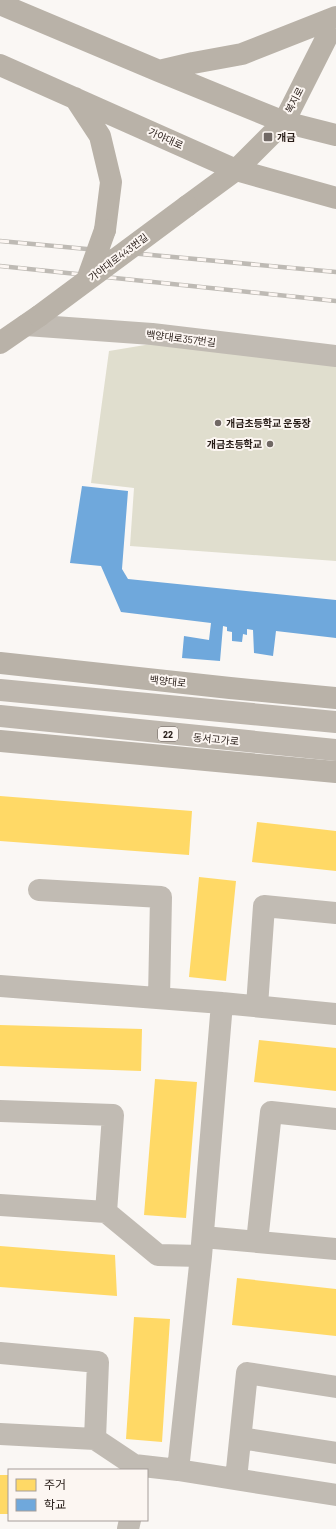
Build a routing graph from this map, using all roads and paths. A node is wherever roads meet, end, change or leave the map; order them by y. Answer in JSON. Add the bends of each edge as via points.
{"nodes":[{"id":1,"x":0,"y":4,"type":"edge"},
{"id":2,"x":336,"y":18,"type":"edge"},
{"id":3,"x":0,"y":65,"type":"edge"},
{"id":4,"x":159,"y":71,"type":"junction"},
{"id":5,"x":75,"y":98,"type":"junction"},
{"id":6,"x":284,"y":122,"type":"junction"},
{"id":7,"x":336,"y":135,"type":"edge"},
{"id":8,"x":236,"y":170,"type":"junction"},
{"id":9,"x":336,"y":198,"type":"edge"},
{"id":10,"x":87,"y":280,"type":"junction"},
{"id":11,"x":33,"y":321,"type":"junction"},
{"id":12,"x":2,"y":340,"type":"edge"},
{"id":13,"x":336,"y":356,"type":"edge"},
{"id":14,"x":0,"y":663,"type":"edge"},
{"id":15,"x":0,"y":690,"type":"edge"},
{"id":16,"x":336,"y":698,"type":"edge"},
{"id":17,"x":0,"y":716,"type":"edge"},
{"id":18,"x":336,"y":722,"type":"edge"},
{"id":19,"x":0,"y":741,"type":"edge"},
{"id":20,"x":336,"y":750,"type":"edge"},
{"id":21,"x":336,"y":772,"type":"edge"},
{"id":22,"x":40,"y":890,"type":"dead end"},
{"id":23,"x":336,"y":912,"type":"edge"},
{"id":24,"x":0,"y":986,"type":"edge"},
{"id":25,"x":159,"y":998,"type":"junction"},
{"id":26,"x":222,"y":1002,"type":"junction"},
{"id":27,"x":257,"y":1006,"type":"junction"},
{"id":28,"x":336,"y":1014,"type":"edge"},
{"id":29,"x":0,"y":1111,"type":"edge"},
{"id":30,"x":336,"y":1119,"type":"edge"},
{"id":31,"x":0,"y":1205,"type":"edge"},
{"id":32,"x":106,"y":1212,"type":"junction"},
{"id":33,"x":257,"y":1242,"type":"junction"},
{"id":34,"x":202,"y":1247,"type":"junction"},
{"id":35,"x":336,"y":1249,"type":"edge"},
{"id":36,"x":0,"y":1353,"type":"edge"},
{"id":37,"x":336,"y":1387,"type":"edge"},
{"id":38,"x":0,"y":1434,"type":"edge"},
{"id":39,"x":241,"y":1438,"type":"junction"},
{"id":40,"x":95,"y":1439,"type":"junction"},
{"id":41,"x":336,"y":1453,"type":"edge"},
{"id":42,"x":134,"y":1468,"type":"edge"},
{"id":43,"x":178,"y":1470,"type":"junction"},
{"id":44,"x":236,"y":1479,"type":"junction"},
{"id":45,"x":336,"y":1495,"type":"edge"}],
"edges":[{"from":1,"to":4,"type":"main road"},
{"from":2,"to":4,"type":"main road","via":[[242,54]]},
{"from":2,"to":6,"type":"main road","name":"복지로"},
{"from":3,"to":5,"type":"main road","name":"가야대로"},
{"from":4,"to":6,"type":"main road"},
{"from":5,"to":8,"type":"main road","name":"가야대로"},
{"from":5,"to":10,"type":"main road","bridge":true,"via":[[100,136],[111,182],[105,230]]},
{"from":6,"to":7,"type":"main road"},
{"from":6,"to":8,"type":"main road","name":"복지로"},
{"from":8,"to":9,"type":"main road","name":"가야대로"},
{"from":8,"to":10,"type":"main road","name":"가야대로443번길","bridge":true},
{"from":10,"to":11,"type":"main road","name":"가야대로443번길","bridge":true},
{"from":11,"to":12,"type":"main road","name":"가야대로443번길"},
{"from":11,"to":13,"type":"street","name":"백양대로357번길"},
{"from":14,"to":16,"type":"main road","name":"백양대로"},
{"from":15,"to":18,"type":"highway"},
{"from":17,"to":20,"type":"highway","name":"동서고가로","number":"22"},
{"from":19,"to":21,"type":"main road"},
{"from":22,"to":25,"type":"street","via":[[161,897]]},
{"from":23,"to":27,"type":"street","via":[[264,906]]},
{"from":24,"to":25,"type":"street"},
{"from":25,"to":26,"type":"street"},
{"from":26,"to":27,"type":"street"},
{"from":26,"to":34,"type":"street"},
{"from":27,"to":28,"type":"street"},
{"from":29,"to":32,"type":"street","via":[[113,1115]]},
{"from":30,"to":33,"type":"street","via":[[271,1112]]},
{"from":31,"to":32,"type":"street"},
{"from":32,"to":34,"type":"street","via":[[158,1255]]},
{"from":33,"to":34,"type":"street"},
{"from":33,"to":35,"type":"street"},
{"from":34,"to":43,"type":"street"},
{"from":36,"to":40,"type":"street","via":[[98,1362]]},
{"from":37,"to":39,"type":"street","via":[[247,1373]]},
{"from":38,"to":40,"type":"street"},
{"from":39,"to":41,"type":"street"},
{"from":39,"to":44,"type":"street"},
{"from":40,"to":42,"type":"street"},
{"from":42,"to":43,"type":"street"},
{"from":43,"to":44,"type":"street"},
{"from":44,"to":45,"type":"street"}]}
